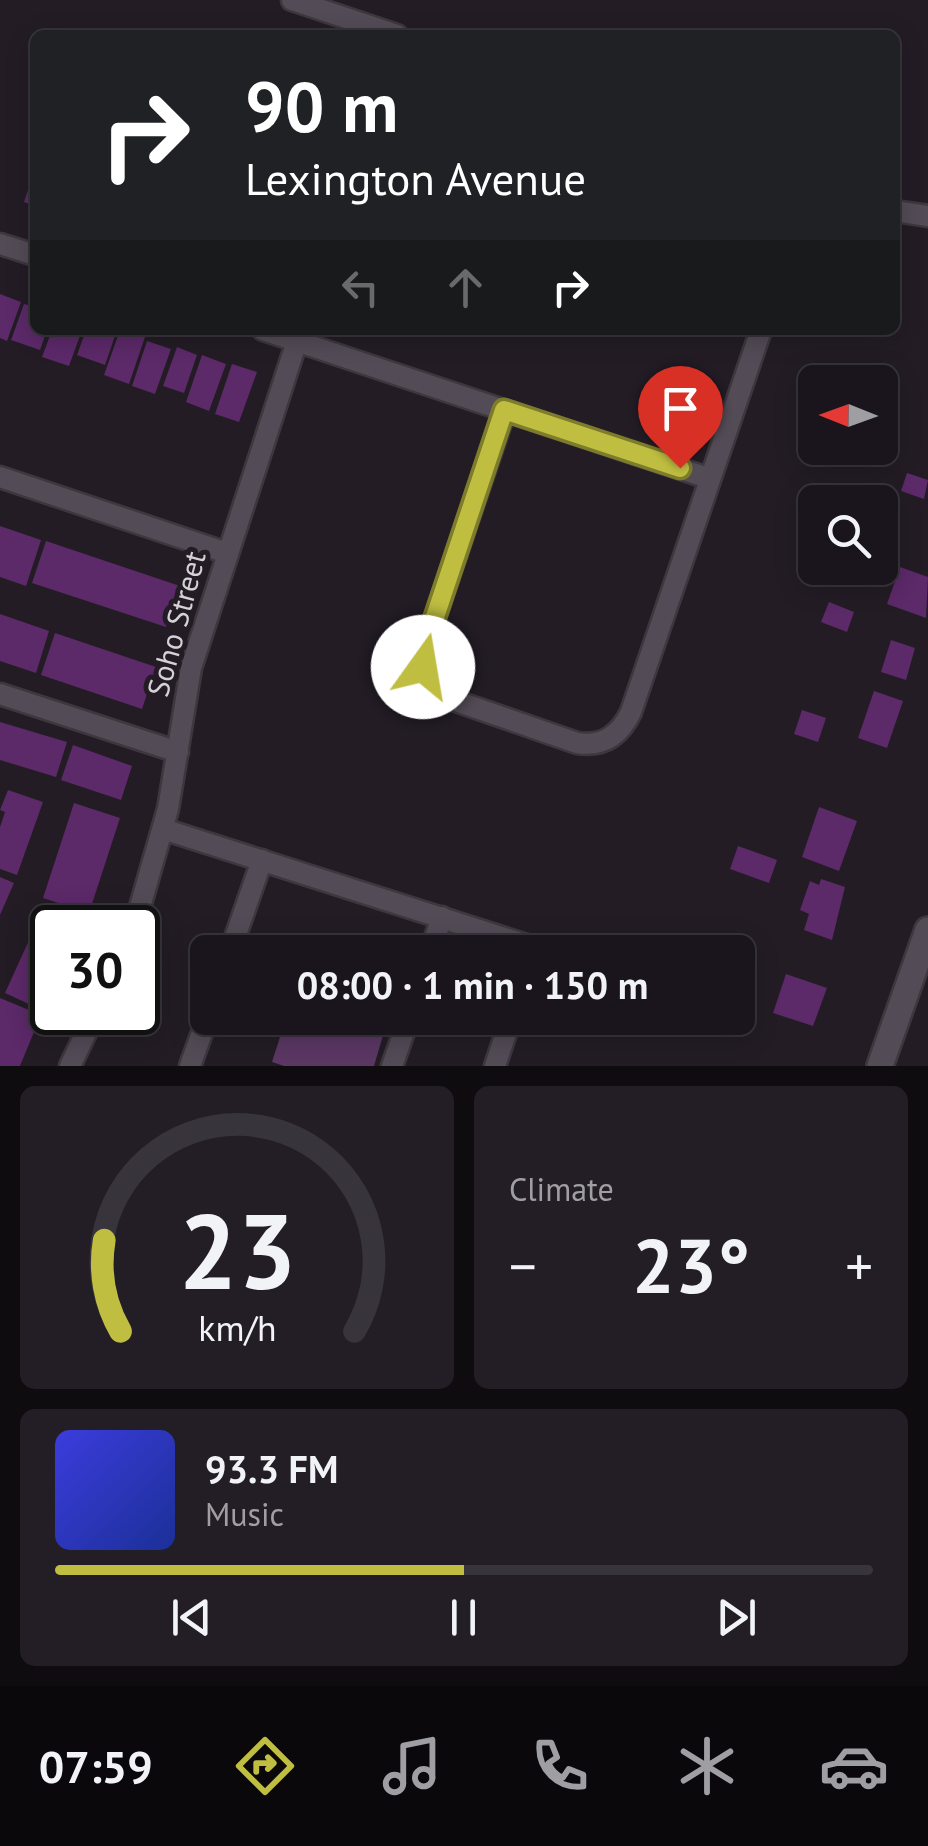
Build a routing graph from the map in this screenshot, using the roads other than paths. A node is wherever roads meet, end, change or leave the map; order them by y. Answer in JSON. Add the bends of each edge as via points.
{"nodes":[{"id":1,"x":292,"y":0,"type":"edge"},
{"id":2,"x":382,"y":30,"type":"edge"},
{"id":3,"x":900,"y":212,"type":"edge"},
{"id":4,"x":928,"y":216,"type":"edge"},
{"id":5,"x":0,"y":244,"type":"edge"},
{"id":6,"x":30,"y":253,"type":"edge"},
{"id":7,"x":278,"y":335,"type":"edge"},
{"id":8,"x":759,"y":335,"type":"edge"},
{"id":9,"x":297,"y":341,"type":"junction"},
{"id":10,"x":504,"y":410,"type":"junction"},
{"id":11,"x":0,"y":477,"type":"edge"},
{"id":12,"x":708,"y":478,"type":"junction"},
{"id":13,"x":227,"y":552,"type":"junction"},
{"id":14,"x":0,"y":694,"type":"edge"},
{"id":15,"x":178,"y":752,"type":"junction"},
{"id":16,"x":163,"y":829,"type":"junction"},
{"id":17,"x":262,"y":860,"type":"junction"},
{"id":18,"x":141,"y":905,"type":"edge"},
{"id":19,"x":442,"y":917,"type":"junction"},
{"id":20,"x":928,"y":930,"type":"edge"},
{"id":21,"x":236,"y":935,"type":"edge"},
{"id":22,"x":436,"y":935,"type":"edge"},
{"id":23,"x":497,"y":935,"type":"edge"},
{"id":24,"x":85,"y":1035,"type":"edge"},
{"id":25,"x":202,"y":1035,"type":"edge"},
{"id":26,"x":402,"y":1035,"type":"edge"},
{"id":27,"x":505,"y":1035,"type":"edge"},
{"id":28,"x":192,"y":1065,"type":"edge"},
{"id":29,"x":70,"y":1066,"type":"edge"},
{"id":30,"x":392,"y":1066,"type":"edge"},
{"id":31,"x":495,"y":1066,"type":"edge"},
{"id":32,"x":880,"y":1066,"type":"edge"}],
"edges":[{"from":1,"to":2,"type":"street"},
{"from":3,"to":4,"type":"street"},
{"from":5,"to":6,"type":"street"},
{"from":7,"to":9,"type":"street"},
{"from":8,"to":12,"type":"street"},
{"from":9,"to":10,"type":"street"},
{"from":9,"to":13,"type":"street","name":"Soho Street"},
{"from":10,"to":12,"type":"street"},
{"from":10,"to":12,"type":"street","via":[[423,667],[436,690],[450,698],[577,743],[598,743],[622,729]]},
{"from":11,"to":13,"type":"street"},
{"from":13,"to":15,"type":"street","name":"Soho Street","via":[[191,668]]},
{"from":14,"to":15,"type":"street"},
{"from":15,"to":16,"type":"street","name":"Soho Street"},
{"from":16,"to":17,"type":"street"},
{"from":16,"to":18,"type":"street","name":"Soho Street"},
{"from":17,"to":19,"type":"street"},
{"from":17,"to":21,"type":"street"},
{"from":19,"to":22,"type":"street"},
{"from":19,"to":23,"type":"street"},
{"from":20,"to":32,"type":"main road"},
{"from":24,"to":29,"type":"street"},
{"from":25,"to":28,"type":"street"},
{"from":26,"to":30,"type":"street"},
{"from":27,"to":31,"type":"street"}]}
